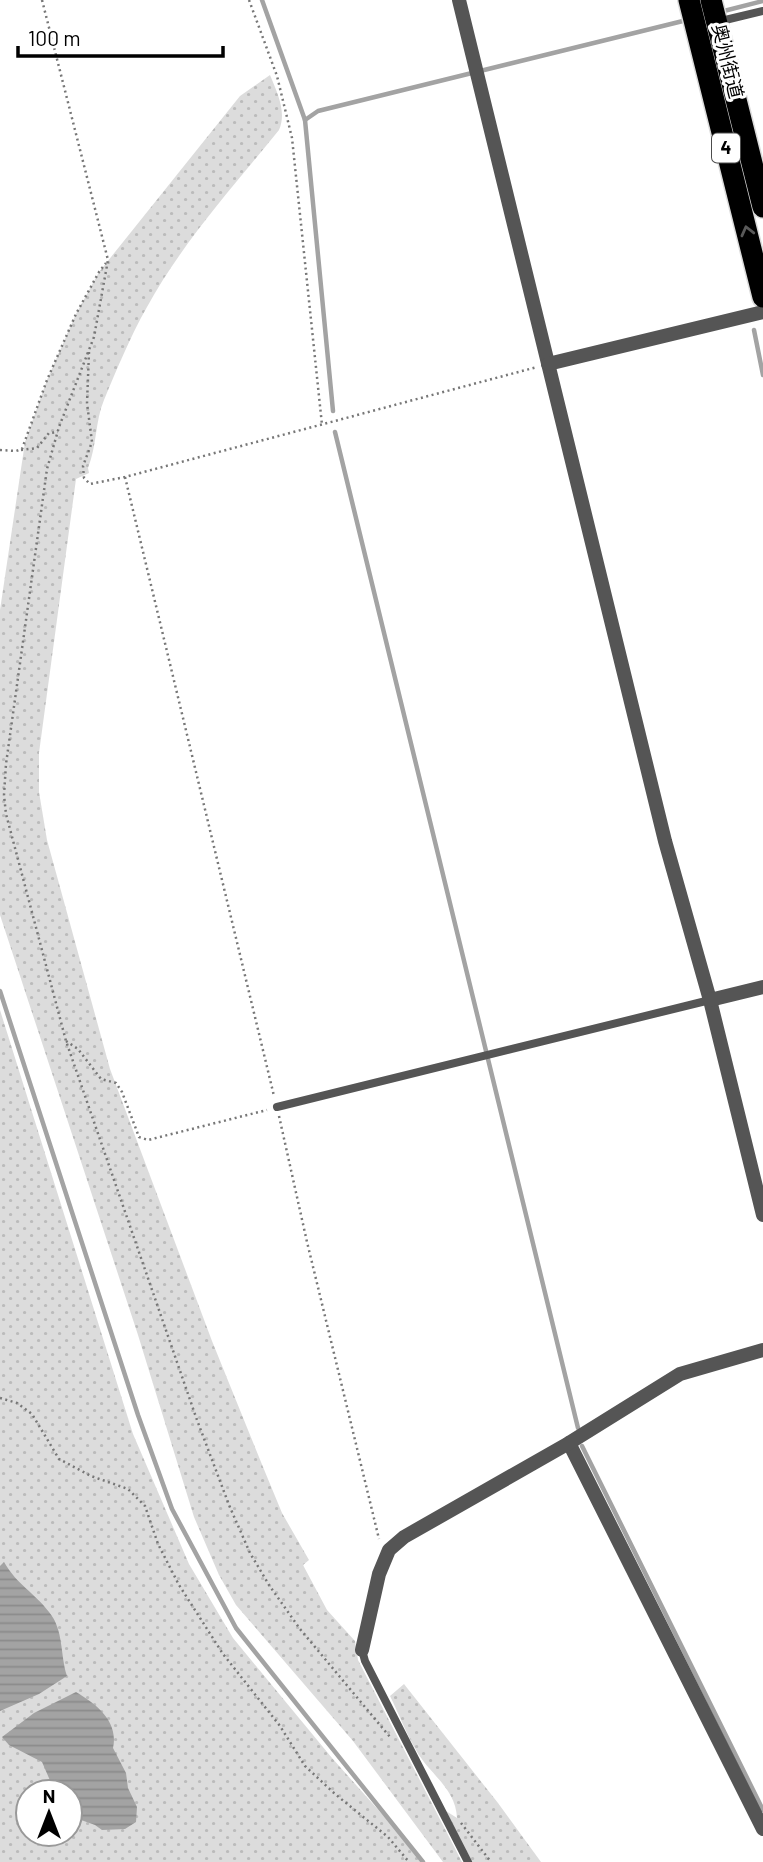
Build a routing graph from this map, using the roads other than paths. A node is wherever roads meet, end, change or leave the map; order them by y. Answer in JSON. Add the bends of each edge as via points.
{"nodes":[{"id":1,"x":459,"y":0,"type":"edge"},
{"id":2,"x":689,"y":0,"type":"edge"},
{"id":3,"x":711,"y":0,"type":"edge"},
{"id":4,"x":763,"y":11,"type":"edge"},
{"id":5,"x":721,"y":21,"type":"dead end"},
{"id":6,"x":763,"y":207,"type":"edge"},
{"id":7,"x":763,"y":297,"type":"edge"},
{"id":8,"x":763,"y":312,"type":"edge"},
{"id":9,"x":548,"y":364,"type":"junction"},
{"id":10,"x":763,"y":987,"type":"edge"},
{"id":11,"x":710,"y":1000,"type":"junction"},
{"id":12,"x":277,"y":1107,"type":"road end"},
{"id":13,"x":763,"y":1215,"type":"edge"},
{"id":14,"x":763,"y":1350,"type":"edge"},
{"id":15,"x":569,"y":1443,"type":"junction"},
{"id":16,"x":362,"y":1650,"type":"joint"},
{"id":17,"x":763,"y":1829,"type":"edge"},
{"id":18,"x":467,"y":1862,"type":"edge"}],
"edges":[{"from":1,"to":9,"type":"street"},
{"from":7,"to":2,"type":"highway","name":"奥州街道","number":"4","one_way":true},
{"from":3,"to":6,"type":"highway","name":"奥州街道","number":"4"},
{"from":4,"to":5,"type":"lane"},
{"from":8,"to":9,"type":"street"},
{"from":9,"to":11,"type":"street","via":[[665,841]]},
{"from":10,"to":11,"type":"street"},
{"from":11,"to":12,"type":"lane"},
{"from":11,"to":13,"type":"street"},
{"from":14,"to":15,"type":"street","via":[[680,1374]]},
{"from":15,"to":16,"type":"street","via":[[404,1537],[389,1550]]},
{"from":15,"to":17,"type":"street"},
{"from":16,"to":18,"type":"lane"}]}
